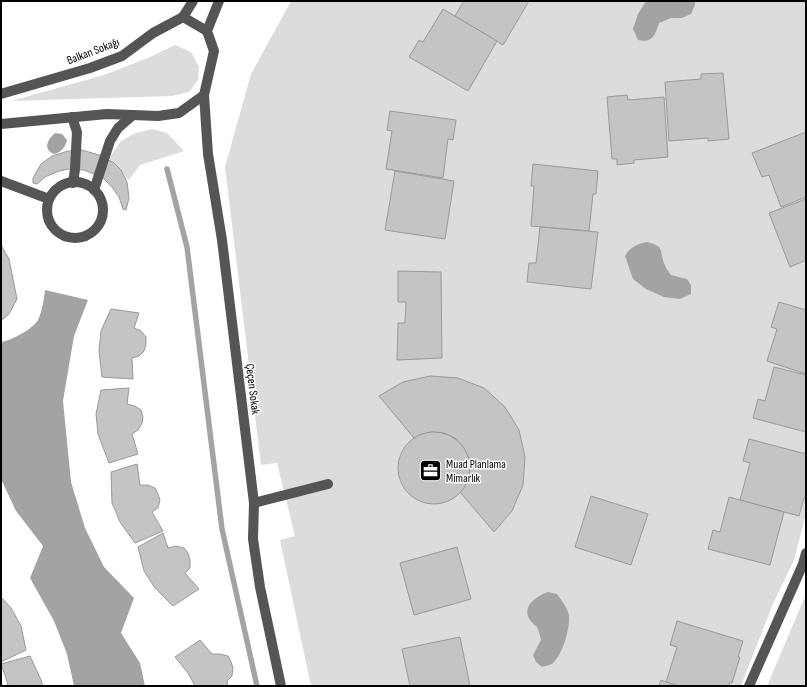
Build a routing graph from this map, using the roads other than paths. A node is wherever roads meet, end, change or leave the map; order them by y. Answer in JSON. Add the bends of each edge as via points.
{"nodes":[{"id":1,"x":193,"y":1,"type":"edge"},
{"id":2,"x":219,"y":1,"type":"edge"},
{"id":3,"x":183,"y":17,"type":"junction"},
{"id":4,"x":207,"y":31,"type":"junction"},
{"id":5,"x":1,"y":94,"type":"edge"},
{"id":6,"x":204,"y":95,"type":"junction"},
{"id":7,"x":133,"y":115,"type":"junction"},
{"id":8,"x":72,"y":117,"type":"junction"},
{"id":9,"x":1,"y":124,"type":"edge"},
{"id":10,"x":1,"y":181,"type":"edge"},
{"id":11,"x":73,"y":183,"type":"junction"},
{"id":12,"x":94,"y":190,"type":"junction"},
{"id":13,"x":49,"y":199,"type":"junction"},
{"id":14,"x":328,"y":484,"type":"dead end"},
{"id":15,"x":254,"y":503,"type":"junction"},
{"id":16,"x":806,"y":553,"type":"edge"},
{"id":17,"x":281,"y":686,"type":"edge"},
{"id":18,"x":749,"y":686,"type":"edge"}],
"edges":[{"from":1,"to":3,"type":"street"},
{"from":2,"to":4,"type":"street"},
{"from":3,"to":4,"type":"street"},
{"from":3,"to":5,"type":"street","name":"Balkan Sokağı","via":[[153,33],[122,56]]},
{"from":4,"to":6,"type":"street","name":"Çeçen Sokak","via":[[214,51]]},
{"from":6,"to":7,"type":"street","via":[[179,113],[158,116]]},
{"from":6,"to":15,"type":"street","name":"Çeçen Sokak","via":[[208,154],[222,240]]},
{"from":7,"to":8,"type":"street"},
{"from":7,"to":12,"type":"street","via":[[118,128],[110,141]]},
{"from":8,"to":9,"type":"street"},
{"from":8,"to":11,"type":"street","via":[[77,132]]},
{"from":10,"to":13,"type":"street"},
{"from":11,"to":12,"type":"street","via":[[80,183]]},
{"from":11,"to":13,"type":"street","via":[[58,188]]},
{"from":12,"to":13,"type":"street","via":[[100,198],[102,207],[99,224],[93,232],[75,238],[58,233],[52,226],[47,218]]},
{"from":14,"to":15,"type":"street"},
{"from":15,"to":17,"type":"street","name":"Çeçen Sokak","via":[[253,539]]},
{"from":16,"to":18,"type":"street"}]}
